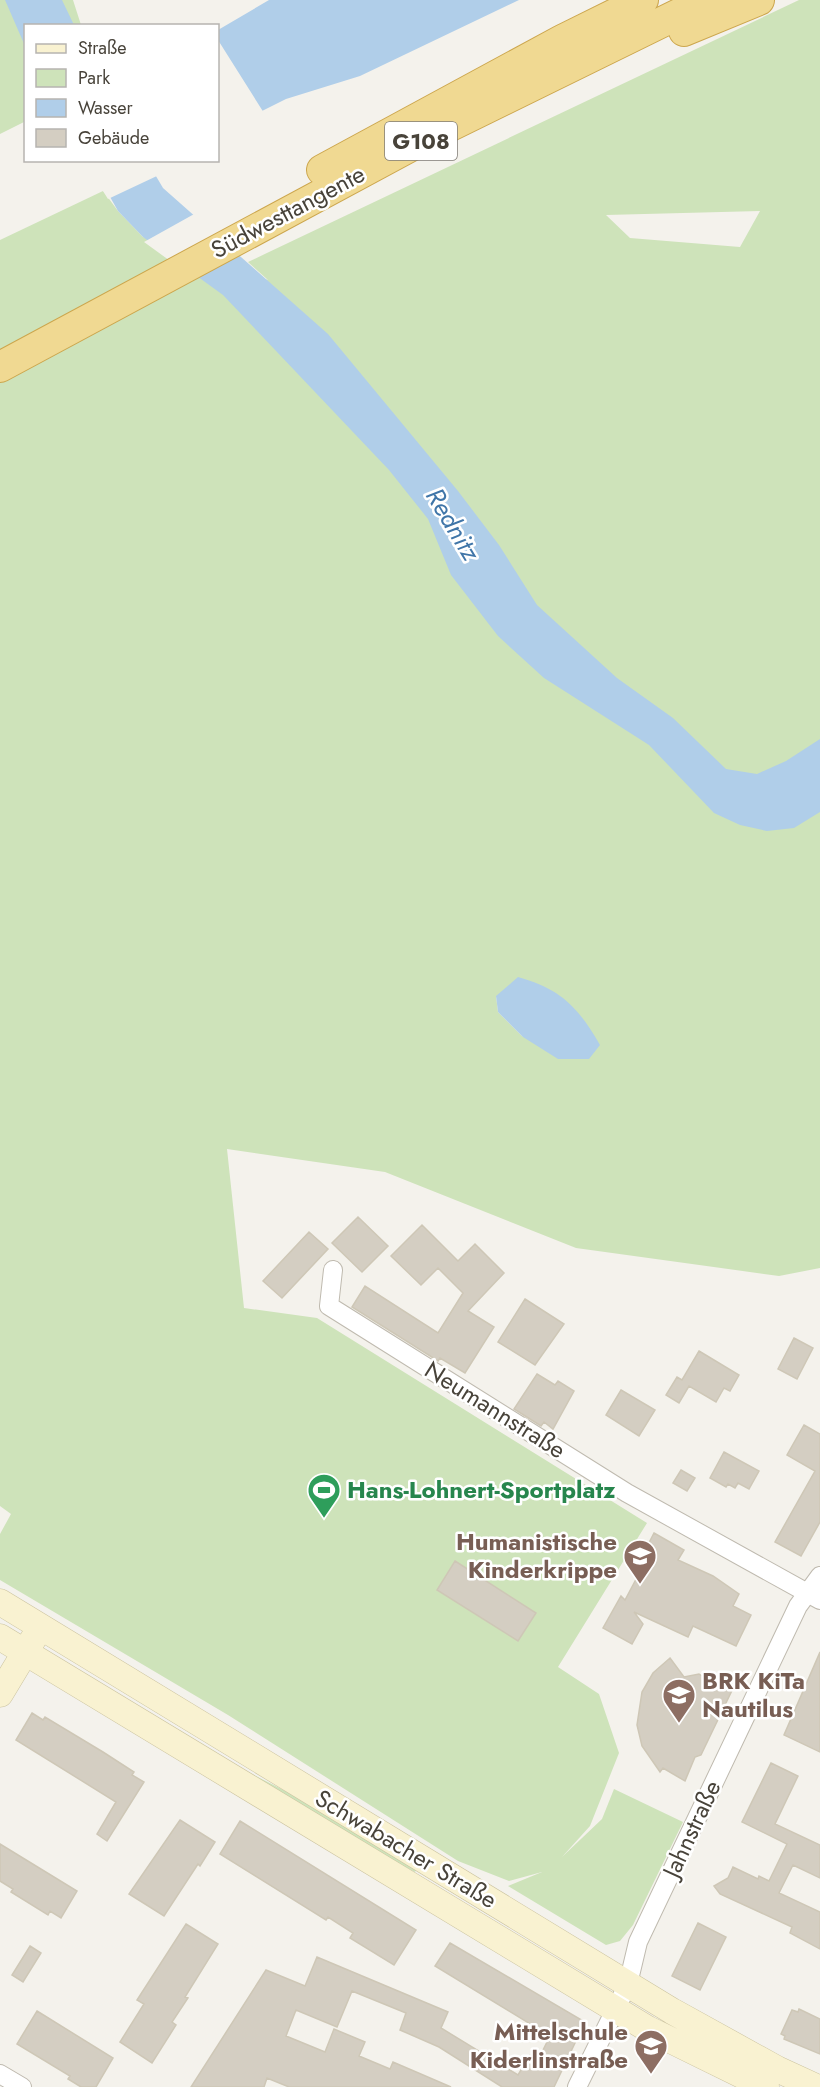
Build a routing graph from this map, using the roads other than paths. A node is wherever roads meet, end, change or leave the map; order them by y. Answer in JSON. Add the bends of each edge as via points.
{"nodes":[{"id":1,"x":604,"y":0,"type":"edge"},
{"id":2,"x":644,"y":0,"type":"edge"},
{"id":3,"x":707,"y":0,"type":"edge"},
{"id":4,"x":759,"y":0,"type":"edge"},
{"id":5,"x":583,"y":60,"type":"junction"},
{"id":6,"x":492,"y":77,"type":"junction"},
{"id":7,"x":255,"y":218,"type":"junction"},
{"id":8,"x":0,"y":344,"type":"edge"},
{"id":9,"x":0,"y":367,"type":"edge"},
{"id":10,"x":333,"y":1270,"type":"dead end"},
{"id":11,"x":820,"y":1576,"type":"edge"},
{"id":12,"x":813,"y":1597,"type":"edge"},
{"id":13,"x":0,"y":1602,"type":"edge"},
{"id":14,"x":41,"y":1626,"type":"junction"},
{"id":15,"x":0,"y":1637,"type":"edge"},
{"id":16,"x":26,"y":1652,"type":"junction"},
{"id":17,"x":0,"y":1694,"type":"edge"},
{"id":18,"x":628,"y":1984,"type":"junction"},
{"id":19,"x":614,"y":2009,"type":"junction"},
{"id":20,"x":577,"y":2087,"type":"edge"},
{"id":21,"x":766,"y":2087,"type":"edge"},
{"id":22,"x":816,"y":2087,"type":"edge"}],
"edges":[{"from":1,"to":6,"type":"highway","via":[[554,26]]},
{"from":2,"to":6,"type":"highway","name":"Südwesttangente","number":"G108"},
{"from":3,"to":5,"type":"highway","name":"Südwesttangente","number":"G108"},
{"from":4,"to":5,"type":"highway","via":[[656,43]]},
{"from":5,"to":7,"type":"highway","name":"Südwesttangente","number":"G108"},
{"from":6,"to":7,"type":"highway","name":"Südwesttangente","number":"G108"},
{"from":7,"to":8,"type":"highway","name":"Südwesttangente","number":"G108"},
{"from":7,"to":9,"type":"highway","name":"Südwesttangente","number":"G108"},
{"from":10,"to":12,"type":"street","name":"Neumannstraße","via":[[328,1306],[627,1493]]},
{"from":11,"to":12,"type":"street","name":"Jahnstraße"},
{"from":12,"to":18,"type":"street","name":"Jahnstraße","via":[[798,1606],[638,1942]]},
{"from":13,"to":14,"type":"main road","name":"Schwabacher Straße"},
{"from":14,"to":16,"type":"main road"},
{"from":14,"to":18,"type":"main road","name":"Schwabacher Straße"},
{"from":15,"to":16,"type":"main road","name":"Schwabacher Straße"},
{"from":16,"to":17,"type":"main road"},
{"from":16,"to":19,"type":"main road","name":"Schwabacher Straße"},
{"from":18,"to":19,"type":"street","name":"Jahnstraße"},
{"from":18,"to":22,"type":"main road","name":"Schwabacher Straße","via":[[722,2040]]},
{"from":19,"to":20,"type":"street","name":"Jahnstraße"},
{"from":19,"to":21,"type":"main road","name":"Schwabacher Straße"}]}
